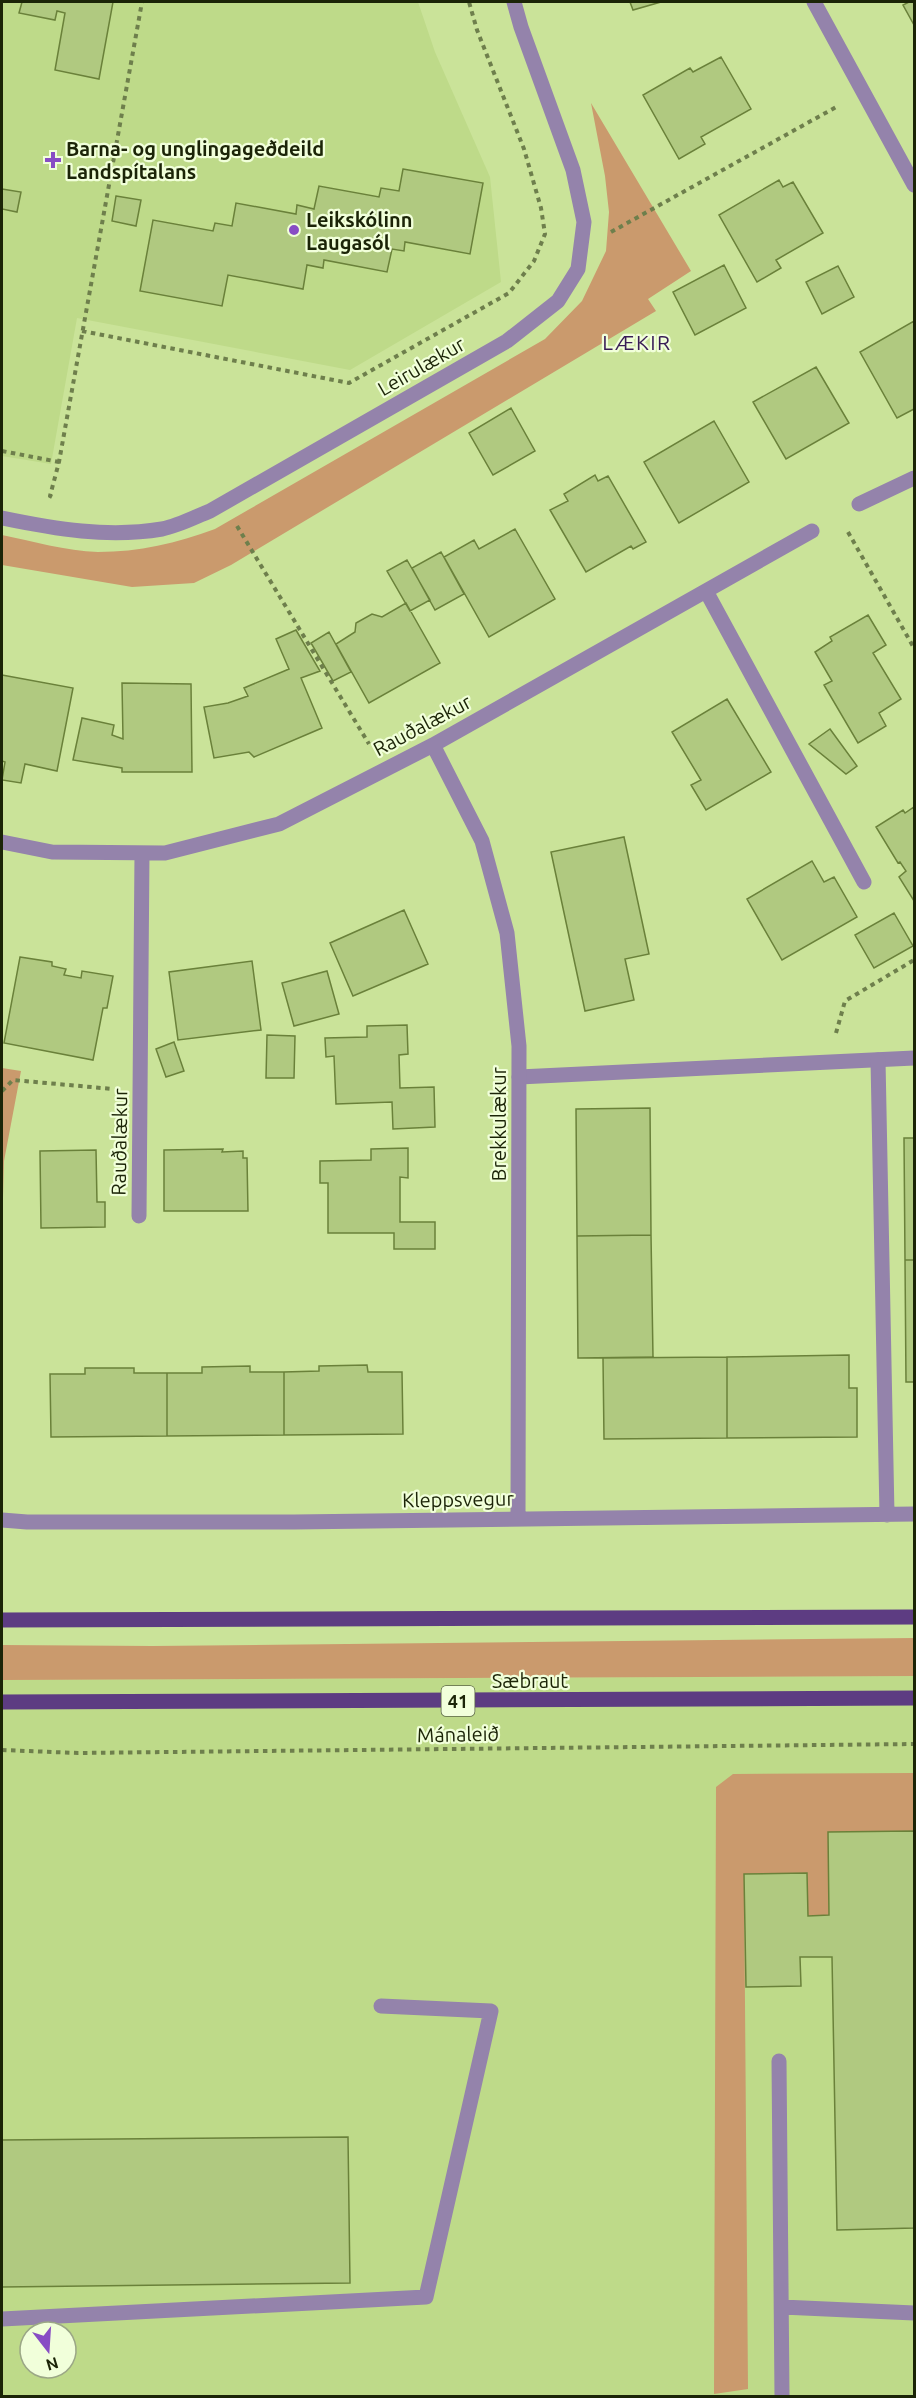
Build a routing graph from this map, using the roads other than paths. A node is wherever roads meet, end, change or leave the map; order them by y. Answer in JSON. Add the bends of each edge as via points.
{"nodes":[{"id":1,"x":514,"y":2,"type":"edge"},
{"id":2,"x":814,"y":2,"type":"edge"},
{"id":3,"x":915,"y":185,"type":"edge"},
{"id":4,"x":915,"y":478,"type":"edge"},
{"id":5,"x":859,"y":504,"type":"dead end"},
{"id":6,"x":2,"y":518,"type":"edge"},
{"id":7,"x":812,"y":531,"type":"dead end"},
{"id":8,"x":706,"y":591,"type":"junction"},
{"id":9,"x":433,"y":745,"type":"junction"},
{"id":10,"x":2,"y":842,"type":"edge"},
{"id":11,"x":142,"y":853,"type":"junction"},
{"id":12,"x":864,"y":882,"type":"dead end"},
{"id":13,"x":915,"y":1059,"type":"edge"},
{"id":14,"x":878,"y":1060,"type":"junction"},
{"id":15,"x":519,"y":1077,"type":"junction"},
{"id":16,"x":139,"y":1216,"type":"dead end"},
{"id":17,"x":915,"y":1514,"type":"edge"},
{"id":18,"x":887,"y":1515,"type":"junction"},
{"id":19,"x":518,"y":1519,"type":"junction"},
{"id":20,"x":2,"y":1520,"type":"edge"},
{"id":21,"x":915,"y":1617,"type":"edge"},
{"id":22,"x":2,"y":1620,"type":"edge"},
{"id":23,"x":915,"y":1698,"type":"edge"},
{"id":24,"x":2,"y":1702,"type":"edge"},
{"id":25,"x":381,"y":2006,"type":"dead end"},
{"id":26,"x":780,"y":2061,"type":"dead end"},
{"id":27,"x":782,"y":2307,"type":"junction"},
{"id":28,"x":915,"y":2313,"type":"edge"},
{"id":29,"x":2,"y":2319,"type":"edge"},
{"id":30,"x":782,"y":2397,"type":"edge"}],
"edges":[{"from":1,"to":6,"type":"street","name":"Leirulækur","via":[[573,170],[584,222],[578,269],[558,301],[507,341],[210,511],[164,529],[109,534],[48,528]]},
{"from":2,"to":3,"type":"street"},
{"from":4,"to":5,"type":"street"},
{"from":7,"to":8,"type":"street","name":"Rauðalækur"},
{"from":8,"to":9,"type":"street","name":"Rauðalækur"},
{"from":8,"to":12,"type":"street"},
{"from":9,"to":11,"type":"street","name":"Rauðalækur","via":[[279,824],[165,853]]},
{"from":9,"to":15,"type":"street","name":"Brekkulækur","via":[[482,841],[507,933]]},
{"from":10,"to":11,"type":"street","name":"Rauðalækur","via":[[52,852]]},
{"from":11,"to":16,"type":"street","name":"Rauðalækur"},
{"from":13,"to":14,"type":"street"},
{"from":14,"to":15,"type":"street"},
{"from":14,"to":18,"type":"street"},
{"from":15,"to":19,"type":"street","name":"Brekkulækur"},
{"from":17,"to":18,"type":"street","name":"Kleppsvegur"},
{"from":18,"to":19,"type":"street","name":"Kleppsvegur"},
{"from":19,"to":20,"type":"street","name":"Kleppsvegur"},
{"from":21,"to":22,"type":"main road"},
{"from":23,"to":24,"type":"main road","name":"Sæbraut","number":"41"},
{"from":25,"to":29,"type":"street","via":[[491,2011],[426,2297]]},
{"from":26,"to":27,"type":"street"},
{"from":27,"to":28,"type":"street"},
{"from":27,"to":30,"type":"street"}]}
